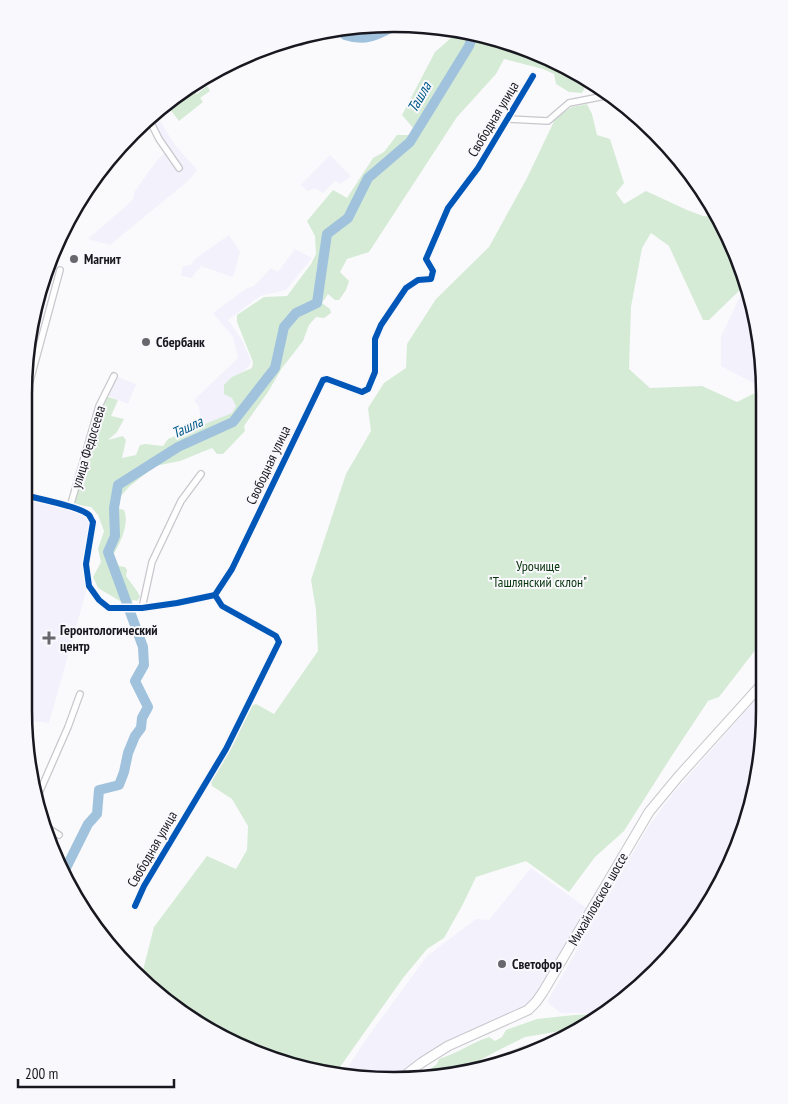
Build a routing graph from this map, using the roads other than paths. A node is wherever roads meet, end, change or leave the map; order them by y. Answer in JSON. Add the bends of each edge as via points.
{"nodes":[{"id":1,"x":533,"y":76,"type":"dead end"},
{"id":2,"x":600,"y":97,"type":"edge"},
{"id":3,"x":507,"y":119,"type":"junction"},
{"id":4,"x":152,"y":126,"type":"edge"},
{"id":5,"x":179,"y":168,"type":"dead end"},
{"id":6,"x":60,"y":270,"type":"dead end"},
{"id":7,"x":33,"y":370,"type":"edge"},
{"id":8,"x":114,"y":376,"type":"dead end"},
{"id":9,"x":201,"y":474,"type":"dead end"},
{"id":10,"x":32,"y":497,"type":"edge"},
{"id":11,"x":70,"y":507,"type":"junction"},
{"id":12,"x":215,"y":595,"type":"junction"},
{"id":13,"x":142,"y":608,"type":"junction"},
{"id":14,"x":756,"y":691,"type":"edge"},
{"id":15,"x":80,"y":694,"type":"dead end"},
{"id":16,"x":41,"y":789,"type":"edge"},
{"id":17,"x":54,"y":832,"type":"edge"},
{"id":18,"x":59,"y":835,"type":"dead end"},
{"id":19,"x":135,"y":906,"type":"dead end"},
{"id":20,"x":410,"y":1071,"type":"edge"}],
"edges":[{"from":1,"to":3,"type":"street","name":"Свободная улица"},
{"from":2,"to":3,"type":"street","via":[[568,103],[548,121]]},
{"from":3,"to":12,"type":"street","name":"Свободная улица","via":[[478,168],[448,208],[426,259],[434,271],[431,279],[418,280],[406,288],[381,325],[375,339],[376,372],[368,389],[362,392],[322,380],[232,569]]},
{"from":4,"to":5,"type":"street"},
{"from":6,"to":7,"type":"street"},
{"from":8,"to":11,"type":"street","name":"улица Федосеева","via":[[99,406]]},
{"from":9,"to":13,"type":"street","via":[[181,501],[152,562]]},
{"from":10,"to":11,"type":"street","name":"улица Федосеева"},
{"from":11,"to":13,"type":"street","via":[[87,514],[93,522],[86,564],[89,586],[109,608]]},
{"from":12,"to":13,"type":"street"},
{"from":12,"to":19,"type":"street","name":"Свободная улица","via":[[222,606],[276,636],[279,642],[226,749]]},
{"from":14,"to":20,"type":"main road","name":"Михайловское шоссе","via":[[649,812],[536,1002],[517,1016],[448,1046]]},
{"from":15,"to":16,"type":"street"},
{"from":17,"to":18,"type":"street"}]}
